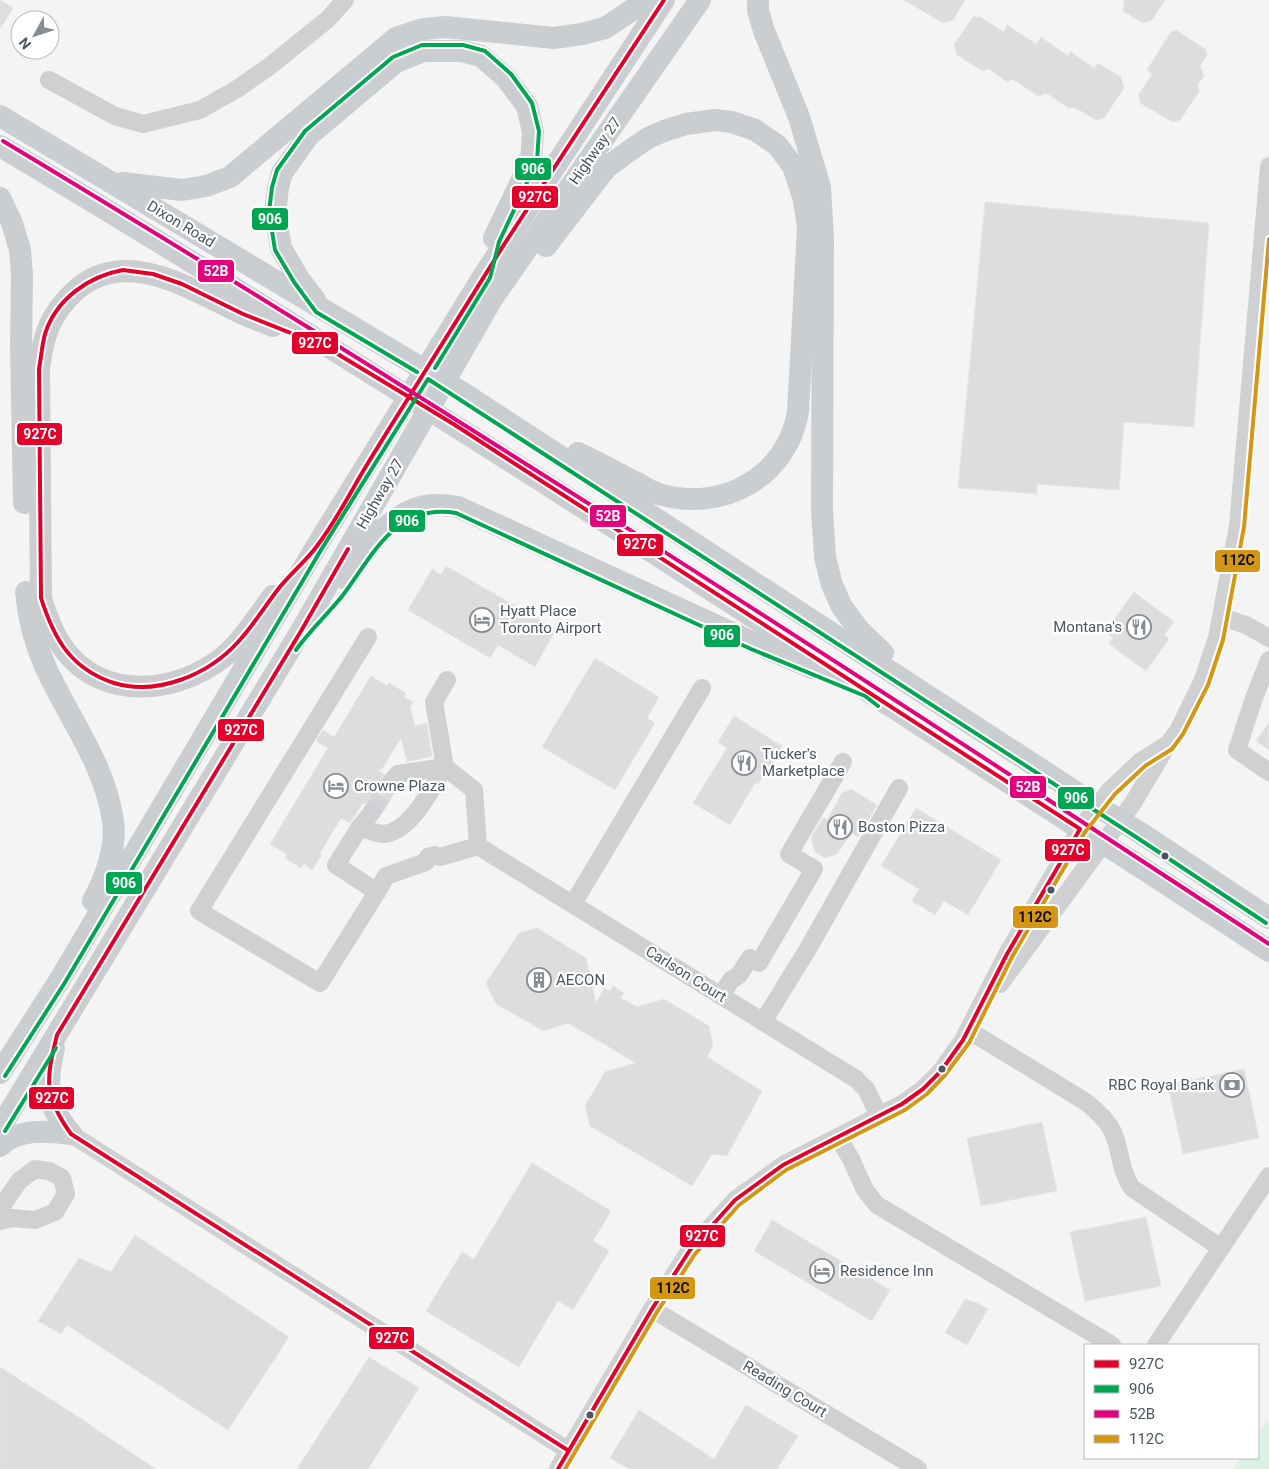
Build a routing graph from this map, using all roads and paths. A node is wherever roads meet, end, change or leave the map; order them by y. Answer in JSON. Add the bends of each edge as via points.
{"nodes":[{"id":1,"x":345,"y":0,"type":"edge"},
{"id":2,"x":647,"y":0,"type":"edge"},
{"id":3,"x":664,"y":0,"type":"edge"},
{"id":4,"x":700,"y":0,"type":"edge"},
{"id":5,"x":758,"y":0,"type":"edge"},
{"id":6,"x":49,"y":80,"type":"dead end"},
{"id":7,"x":0,"y":116,"type":"edge"},
{"id":8,"x":0,"y":146,"type":"edge"},
{"id":9,"x":1269,"y":166,"type":"edge"},
{"id":10,"x":111,"y":182,"type":"junction"},
{"id":11,"x":0,"y":198,"type":"edge"},
{"id":12,"x":484,"y":275,"type":"junction"},
{"id":13,"x":492,"y":299,"type":"junction"},
{"id":14,"x":321,"y":308,"type":"junction"},
{"id":15,"x":326,"y":346,"type":"junction"},
{"id":16,"x":512,"y":425,"type":"junction"},
{"id":17,"x":316,"y":547,"type":"junction"},
{"id":18,"x":1222,"y":617,"type":"junction"},
{"id":19,"x":300,"y":631,"type":"junction"},
{"id":20,"x":368,"y":637,"type":"dead end"},
{"id":21,"x":1269,"y":638,"type":"edge"},
{"id":22,"x":1269,"y":660,"type":"edge"},
{"id":23,"x":447,"y":680,"type":"dead end"},
{"id":24,"x":702,"y":688,"type":"dead end"},
{"id":25,"x":868,"y":691,"type":"junction"},
{"id":26,"x":928,"y":694,"type":"junction"},
{"id":27,"x":1168,"y":744,"type":"junction"},
{"id":28,"x":843,"y":762,"type":"dead end"},
{"id":29,"x":445,"y":767,"type":"junction"},
{"id":30,"x":1269,"y":772,"type":"edge"},
{"id":31,"x":391,"y":782,"type":"tunnel mouth"},
{"id":32,"x":899,"y":788,"type":"dead end"},
{"id":33,"x":1098,"y":806,"type":"junction"},
{"id":34,"x":372,"y":812,"type":"tunnel mouth"},
{"id":35,"x":1120,"y":820,"type":"junction"},
{"id":36,"x":360,"y":827,"type":"junction"},
{"id":37,"x":1080,"y":829,"type":"junction"},
{"id":38,"x":1103,"y":843,"type":"junction"},
{"id":39,"x":478,"y":846,"type":"junction"},
{"id":40,"x":377,"y":892,"type":"junction"},
{"id":41,"x":573,"y":904,"type":"junction"},
{"id":42,"x":1269,"y":918,"type":"edge"},
{"id":43,"x":1269,"y":951,"type":"edge"},
{"id":44,"x":59,"y":981,"type":"junction"},
{"id":45,"x":722,"y":996,"type":"junction"},
{"id":46,"x":977,"y":1014,"type":"junction"},
{"id":47,"x":764,"y":1022,"type":"junction"},
{"id":48,"x":968,"y":1030,"type":"junction"},
{"id":49,"x":57,"y":1035,"type":"junction"},
{"id":50,"x":0,"y":1073,"type":"edge"},
{"id":51,"x":879,"y":1116,"type":"junction"},
{"id":52,"x":0,"y":1128,"type":"edge"},
{"id":53,"x":71,"y":1134,"type":"junction"},
{"id":54,"x":838,"y":1137,"type":"junction"},
{"id":55,"x":0,"y":1146,"type":"edge"},
{"id":56,"x":1269,"y":1176,"type":"edge"},
{"id":57,"x":0,"y":1209,"type":"edge"},
{"id":58,"x":0,"y":1221,"type":"edge"},
{"id":59,"x":1220,"y":1248,"type":"junction"},
{"id":60,"x":652,"y":1309,"type":"junction"},
{"id":61,"x":1110,"y":1344,"type":"edge"},
{"id":62,"x":1157,"y":1344,"type":"edge"},
{"id":63,"x":569,"y":1451,"type":"junction"},
{"id":64,"x":558,"y":1469,"type":"edge"},
{"id":65,"x":918,"y":1469,"type":"edge"}],
"edges":[{"from":1,"to":6,"type":"street","via":[[328,19],[270,66],[200,110],[143,124],[115,116]]},
{"from":2,"to":10,"type":"main road","via":[[605,28],[573,36],[554,38],[446,27],[423,29],[396,38],[230,176],[206,186],[182,190]]},
{"from":3,"to":12,"type":"main road","name":"Highway 27"},
{"from":4,"to":13,"type":"main road","name":"Highway 27"},
{"from":5,"to":26,"type":"main road","via":[[764,32],[799,117],[820,188],[825,557],[842,607],[860,631]]},
{"from":7,"to":10,"type":"main road","name":"Dixon Road"},
{"from":8,"to":15,"type":"main road","name":"Dixon Road"},
{"from":9,"to":18,"type":"street","via":[[1238,526]]},
{"from":10,"to":14,"type":"main road","name":"Dixon Road"},
{"from":11,"to":44,"type":"main road","via":[[20,250],[22,275],[26,594],[44,665],[97,768],[114,823],[112,854]]},
{"from":12,"to":14,"type":"main road","via":[[493,240],[531,160],[533,132],[527,106],[506,78],[481,56],[462,50],[423,51],[396,62],[309,135],[282,173],[276,212],[281,248]]},
{"from":12,"to":17,"type":"main road","name":"Highway 27"},
{"from":13,"to":16,"type":"main road","via":[[533,263],[606,168],[648,138],[686,124],[715,120],[732,122],[755,130],[777,145],[793,166],[804,200],[808,228],[798,412],[795,428],[776,463],[729,495],[681,498],[659,494],[590,458]]},
{"from":13,"to":19,"type":"main road","name":"Highway 27"},
{"from":14,"to":16,"type":"main road","name":"Dixon Road"},
{"from":15,"to":17,"type":"main road","via":[[243,314],[182,284],[153,274],[123,270],[106,273],[80,286],[59,307],[45,334],[39,368],[41,598],[46,615],[67,654],[87,672],[128,687],[172,683],[204,669],[222,658],[238,641],[280,586]]},
{"from":15,"to":25,"type":"main road","name":"Dixon Road","via":[[455,425]]},
{"from":16,"to":26,"type":"main road","name":"Dixon Road"},
{"from":17,"to":44,"type":"main road","name":"Highway 27"},
{"from":18,"to":21,"type":"street"},
{"from":18,"to":27,"type":"street","via":[[1202,682],[1178,731]]},
{"from":19,"to":25,"type":"main road","via":[[337,592],[367,548],[393,521],[420,507],[439,504],[458,507],[754,643]]},
{"from":19,"to":49,"type":"main road","name":"Highway 27"},
{"from":20,"to":40,"type":"street","via":[[199,911],[320,984]]},
{"from":22,"to":30,"type":"street","via":[[1237,750]]},
{"from":23,"to":29,"type":"street","via":[[434,702]]},
{"from":24,"to":41,"type":"street"},
{"from":25,"to":37,"type":"main road","name":"Dixon Road"},
{"from":26,"to":33,"type":"main road","name":"Dixon Road"},
{"from":27,"to":33,"type":"street","via":[[1141,761]]},
{"from":27,"to":35,"type":"street"},
{"from":28,"to":45,"type":"street","via":[[789,854],[814,869]]},
{"from":29,"to":31,"type":"street","via":[[398,774]]},
{"from":29,"to":36,"type":"street","via":[[412,818],[395,831],[381,834]]},
{"from":29,"to":39,"type":"street","via":[[474,790]]},
{"from":32,"to":47,"type":"street"},
{"from":33,"to":35,"type":"main road","name":"Dixon Road"},
{"from":33,"to":37,"type":"street"},
{"from":34,"to":36,"type":"street"},
{"from":35,"to":38,"type":"street"},
{"from":35,"to":42,"type":"main road","name":"Dixon Road"},
{"from":36,"to":40,"type":"street","via":[[336,865]]},
{"from":37,"to":38,"type":"main road","name":"Dixon Road"},
{"from":37,"to":46,"type":"street","via":[[1007,954]]},
{"from":38,"to":43,"type":"main road","name":"Dixon Road"},
{"from":38,"to":46,"type":"street"},
{"from":39,"to":40,"type":"street","via":[[386,876]]},
{"from":39,"to":41,"type":"street","name":"Carlson Court"},
{"from":41,"to":45,"type":"street","name":"Carlson Court"},
{"from":44,"to":50,"type":"main road","name":"Highway 27"},
{"from":45,"to":47,"type":"street","name":"Carlson Court"},
{"from":46,"to":48,"type":"street"},
{"from":47,"to":51,"type":"street","name":"Carlson Court","via":[[856,1079],[866,1089]]},
{"from":48,"to":51,"type":"street","via":[[956,1052],[923,1089]]},
{"from":48,"to":59,"type":"street","via":[[1099,1113],[1112,1131],[1123,1170],[1132,1188]]},
{"from":49,"to":52,"type":"main road","name":"Highway 27"},
{"from":49,"to":53,"type":"main road","via":[[49,1068],[50,1097],[55,1111]]},
{"from":51,"to":54,"type":"street"},
{"from":53,"to":55,"type":"main road","via":[[30,1132],[7,1139]]},
{"from":53,"to":63,"type":"street"},
{"from":54,"to":60,"type":"street","via":[[783,1165],[735,1200],[690,1250]]},
{"from":54,"to":61,"type":"street","via":[[865,1190],[877,1205]]},
{"from":56,"to":59,"type":"street"},
{"from":57,"to":58,"type":"street","via":[[19,1180],[35,1169],[62,1178],[66,1194],[55,1212],[35,1220],[12,1218]]},
{"from":59,"to":62,"type":"street"},
{"from":60,"to":63,"type":"street"},
{"from":60,"to":65,"type":"street","name":"Reading Court"},
{"from":63,"to":64,"type":"street"}]}
